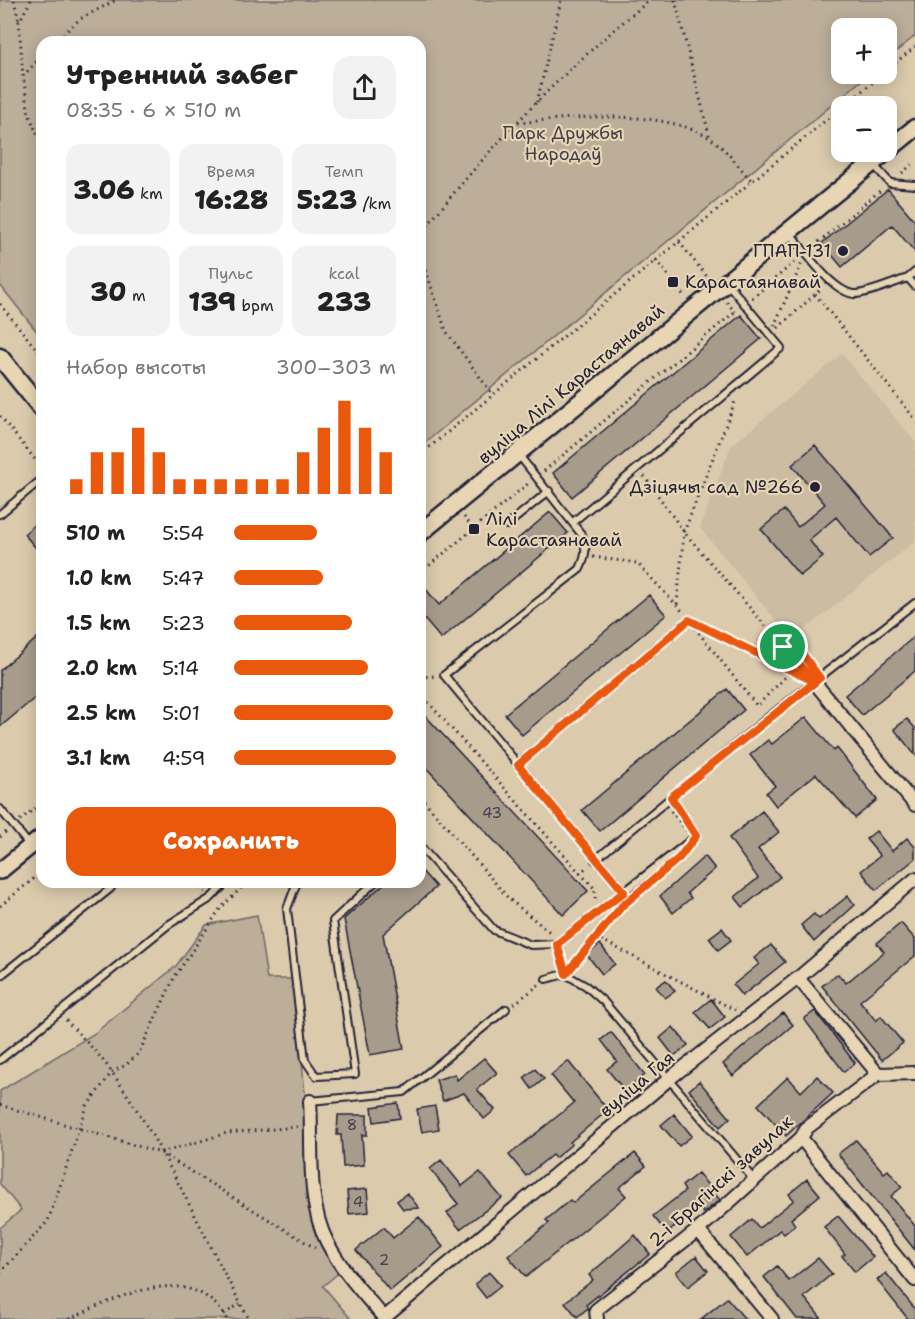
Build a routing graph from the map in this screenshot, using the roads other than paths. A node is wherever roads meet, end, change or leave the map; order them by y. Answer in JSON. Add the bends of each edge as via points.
{"nodes":[{"id":1,"x":915,"y":128,"type":"edge"},
{"id":2,"x":873,"y":163,"type":"junction"},
{"id":3,"x":915,"y":185,"type":"edge"},
{"id":4,"x":788,"y":232,"type":"junction"},
{"id":5,"x":915,"y":272,"type":"edge"},
{"id":6,"x":908,"y":278,"type":"junction"},
{"id":7,"x":721,"y":285,"type":"junction"},
{"id":8,"x":915,"y":286,"type":"edge"},
{"id":9,"x":0,"y":357,"type":"edge"},
{"id":10,"x":36,"y":402,"type":"edge"},
{"id":11,"x":518,"y":454,"type":"junction"},
{"id":12,"x":36,"y":484,"type":"edge"},
{"id":13,"x":549,"y":491,"type":"junction"},
{"id":14,"x":0,"y":514,"type":"edge"},
{"id":15,"x":573,"y":522,"type":"junction"},
{"id":16,"x":507,"y":525,"type":"dead end"},
{"id":17,"x":426,"y":528,"type":"edge"},
{"id":18,"x":915,"y":603,"type":"edge"},
{"id":19,"x":689,"y":620,"type":"road end"},
{"id":20,"x":817,"y":680,"type":"junction"},
{"id":21,"x":518,"y":765,"type":"junction"},
{"id":22,"x":915,"y":804,"type":"edge"},
{"id":23,"x":0,"y":809,"type":"edge"},
{"id":24,"x":695,"y":838,"type":"road end"},
{"id":25,"x":36,"y":841,"type":"edge"},
{"id":26,"x":426,"y":853,"type":"edge"},
{"id":27,"x":595,"y":860,"type":"junction"},
{"id":28,"x":0,"y":871,"type":"edge"},
{"id":29,"x":915,"y":879,"type":"edge"},
{"id":30,"x":111,"y":888,"type":"edge"},
{"id":31,"x":221,"y":888,"type":"edge"},
{"id":32,"x":295,"y":888,"type":"edge"},
{"id":33,"x":369,"y":888,"type":"edge"},
{"id":34,"x":624,"y":892,"type":"junction"},
{"id":35,"x":0,"y":976,"type":"edge"},
{"id":36,"x":798,"y":978,"type":"junction"},
{"id":37,"x":546,"y":980,"type":"road end"},
{"id":38,"x":506,"y":1010,"type":"road end"},
{"id":39,"x":0,"y":1060,"type":"edge"},
{"id":40,"x":915,"y":1073,"type":"edge"},
{"id":41,"x":878,"y":1074,"type":"junction"},
{"id":42,"x":669,"y":1079,"type":"junction"},
{"id":43,"x":310,"y":1101,"type":"joint"},
{"id":44,"x":801,"y":1138,"type":"junction"},
{"id":45,"x":754,"y":1180,"type":"junction"},
{"id":46,"x":698,"y":1230,"type":"junction"},
{"id":47,"x":915,"y":1280,"type":"edge"},
{"id":48,"x":384,"y":1319,"type":"edge"},
{"id":49,"x":597,"y":1319,"type":"edge"},
{"id":50,"x":772,"y":1319,"type":"edge"}],
"edges":[{"from":1,"to":2,"type":"main road","name":"вуліца Лілі Карастаянавай"},
{"from":2,"to":3,"type":"lane","via":[[890,183]]},
{"from":2,"to":4,"type":"main road","name":"вуліца Лілі Карастаянавай"},
{"from":4,"to":6,"type":"lane","via":[[830,281],[843,290],[855,294]]},
{"from":4,"to":7,"type":"main road","name":"вуліца Лілі Карастаянавай"},
{"from":5,"to":6,"type":"lane"},
{"from":6,"to":8,"type":"lane"},
{"from":7,"to":11,"type":"main road","name":"вуліца Лілі Карастаянавай"},
{"from":7,"to":15,"type":"lane","via":[[744,304],[781,348]]},
{"from":9,"to":10,"type":"main road"},
{"from":11,"to":13,"type":"lane"},
{"from":11,"to":17,"type":"main road","name":"вуліца Лілі Карастаянавай"},
{"from":12,"to":14,"type":"lane"},
{"from":13,"to":15,"type":"lane"},
{"from":13,"to":16,"type":"lane"},
{"from":15,"to":21,"type":"lane","via":[[586,548],[580,569],[444,675]]},
{"from":18,"to":20,"type":"lane"},
{"from":19,"to":21,"type":"lane"},
{"from":20,"to":22,"type":"street"},
{"from":20,"to":27,"type":"lane"},
{"from":21,"to":27,"type":"lane"},
{"from":23,"to":25,"type":"lane","via":[[14,826]]},
{"from":24,"to":34,"type":"lane"},
{"from":25,"to":28,"type":"street"},
{"from":26,"to":34,"type":"lane","via":[[494,930],[531,945],[557,944]]},
{"from":27,"to":34,"type":"lane"},
{"from":29,"to":36,"type":"street","name":"вуліца Гая"},
{"from":30,"to":35,"type":"lane"},
{"from":31,"to":39,"type":"lane","via":[[168,925]]},
{"from":32,"to":33,"type":"lane","via":[[287,909],[305,1060],[315,1076],[355,1074],[333,921]]},
{"from":36,"to":41,"type":"street"},
{"from":36,"to":42,"type":"street","name":"вуліца Гая"},
{"from":37,"to":42,"type":"lane","via":[[566,974],[586,986]]},
{"from":38,"to":43,"type":"lane","via":[[404,1092]]},
{"from":40,"to":41,"type":"street"},
{"from":41,"to":44,"type":"street","name":"2-і Брагінскі завулак","via":[[807,1128]]},
{"from":42,"to":45,"type":"lane"},
{"from":42,"to":48,"type":"street","name":"вуліца Гая"},
{"from":43,"to":48,"type":"street","via":[[313,1180],[326,1240],[339,1264]]},
{"from":44,"to":45,"type":"street","name":"2-і Брагінскі завулак"},
{"from":44,"to":47,"type":"street"},
{"from":45,"to":46,"type":"street","name":"2-і Брагінскі завулак"},
{"from":46,"to":49,"type":"street","name":"2-і Брагінскі завулак","via":[[596,1310]]},
{"from":46,"to":50,"type":"street"}]}
